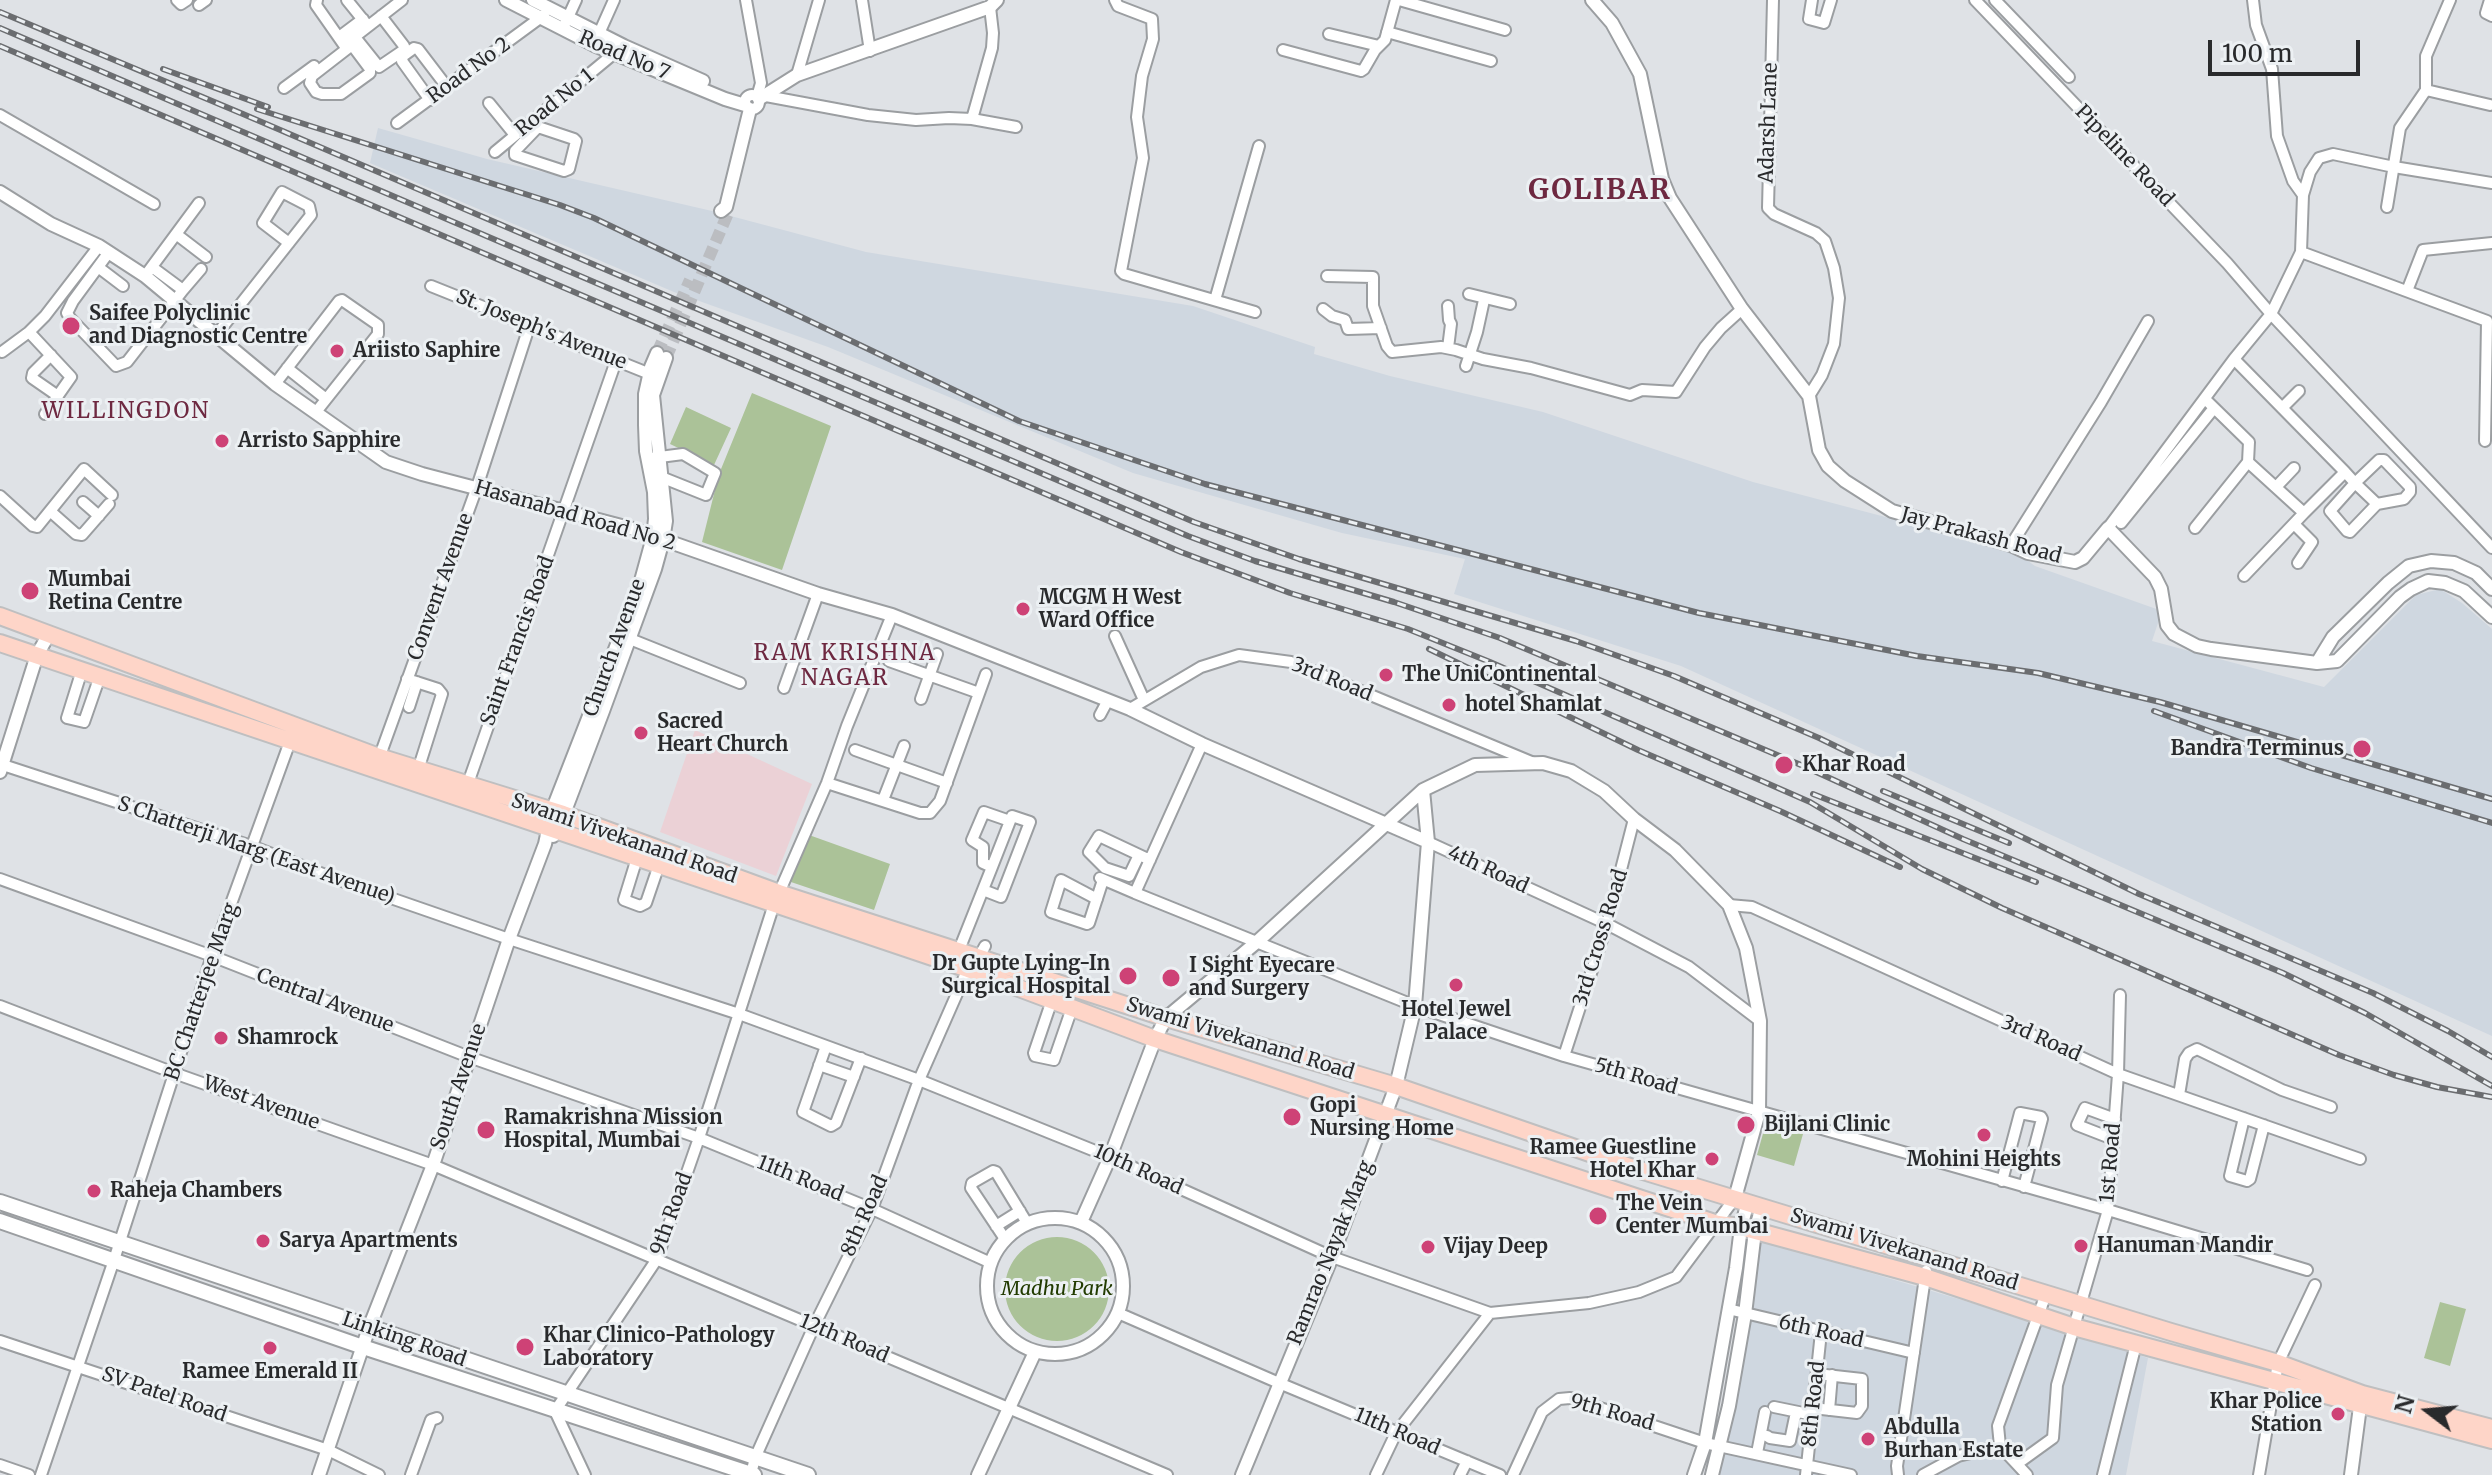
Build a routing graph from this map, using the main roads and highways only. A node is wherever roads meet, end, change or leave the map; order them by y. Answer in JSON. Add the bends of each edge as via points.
{"nodes":[{"id":1,"x":0,"y":616,"type":"edge"},
{"id":2,"x":0,"y":643,"type":"edge"},
{"id":3,"x":293,"y":733,"type":"junction"},
{"id":4,"x":377,"y":763,"type":"junction"},
{"id":5,"x":465,"y":792,"type":"junction"},
{"id":6,"x":661,"y":858,"type":"junction"},
{"id":7,"x":1010,"y":976,"type":"junction"},
{"id":8,"x":0,"y":1202,"type":"edge"},
{"id":9,"x":0,"y":1221,"type":"edge"},
{"id":10,"x":2361,"y":1400,"type":"junction"},
{"id":11,"x":2492,"y":1428,"type":"edge"},
{"id":12,"x":2492,"y":1440,"type":"edge"},
{"id":13,"x":752,"y":1474,"type":"edge"},
{"id":14,"x":808,"y":1475,"type":"edge"}],
"edges":[{"from":1,"to":3,"type":"main road","name":"Swami Vivekanand Road"},
{"from":2,"to":3,"type":"main road","name":"Swami Vivekanand Road","via":[[98,682]]},
{"from":3,"to":4,"type":"main road","name":"Swami Vivekanand Road"},
{"from":4,"to":5,"type":"main road","name":"Swami Vivekanand Road"},
{"from":4,"to":5,"type":"main road","name":"Swami Vivekanand Road","via":[[418,770]]},
{"from":5,"to":6,"type":"main road","name":"Swami Vivekanand Road","via":[[558,812]]},
{"from":5,"to":6,"type":"main road","name":"Swami Vivekanand Road","via":[[549,835],[637,858]]},
{"from":6,"to":7,"type":"main road","name":"Swami Vivekanand Road","via":[[973,956]]},
{"from":7,"to":10,"type":"main road","name":"Swami Vivekanand Road","via":[[1396,1086],[1630,1167],[2278,1363]]},
{"from":7,"to":10,"type":"main road","name":"Swami Vivekanand Road","via":[[1052,1000],[1155,1039],[1718,1224],[1925,1277],[2136,1344]]},
{"from":8,"to":14,"type":"main road","name":"Linking Road"},
{"from":9,"to":13,"type":"main road","name":"Linking Road"},
{"from":10,"to":11,"type":"main road","name":"Swami Vivekanand Road"},
{"from":10,"to":12,"type":"main road","name":"Swami Vivekanand Road"}]}
